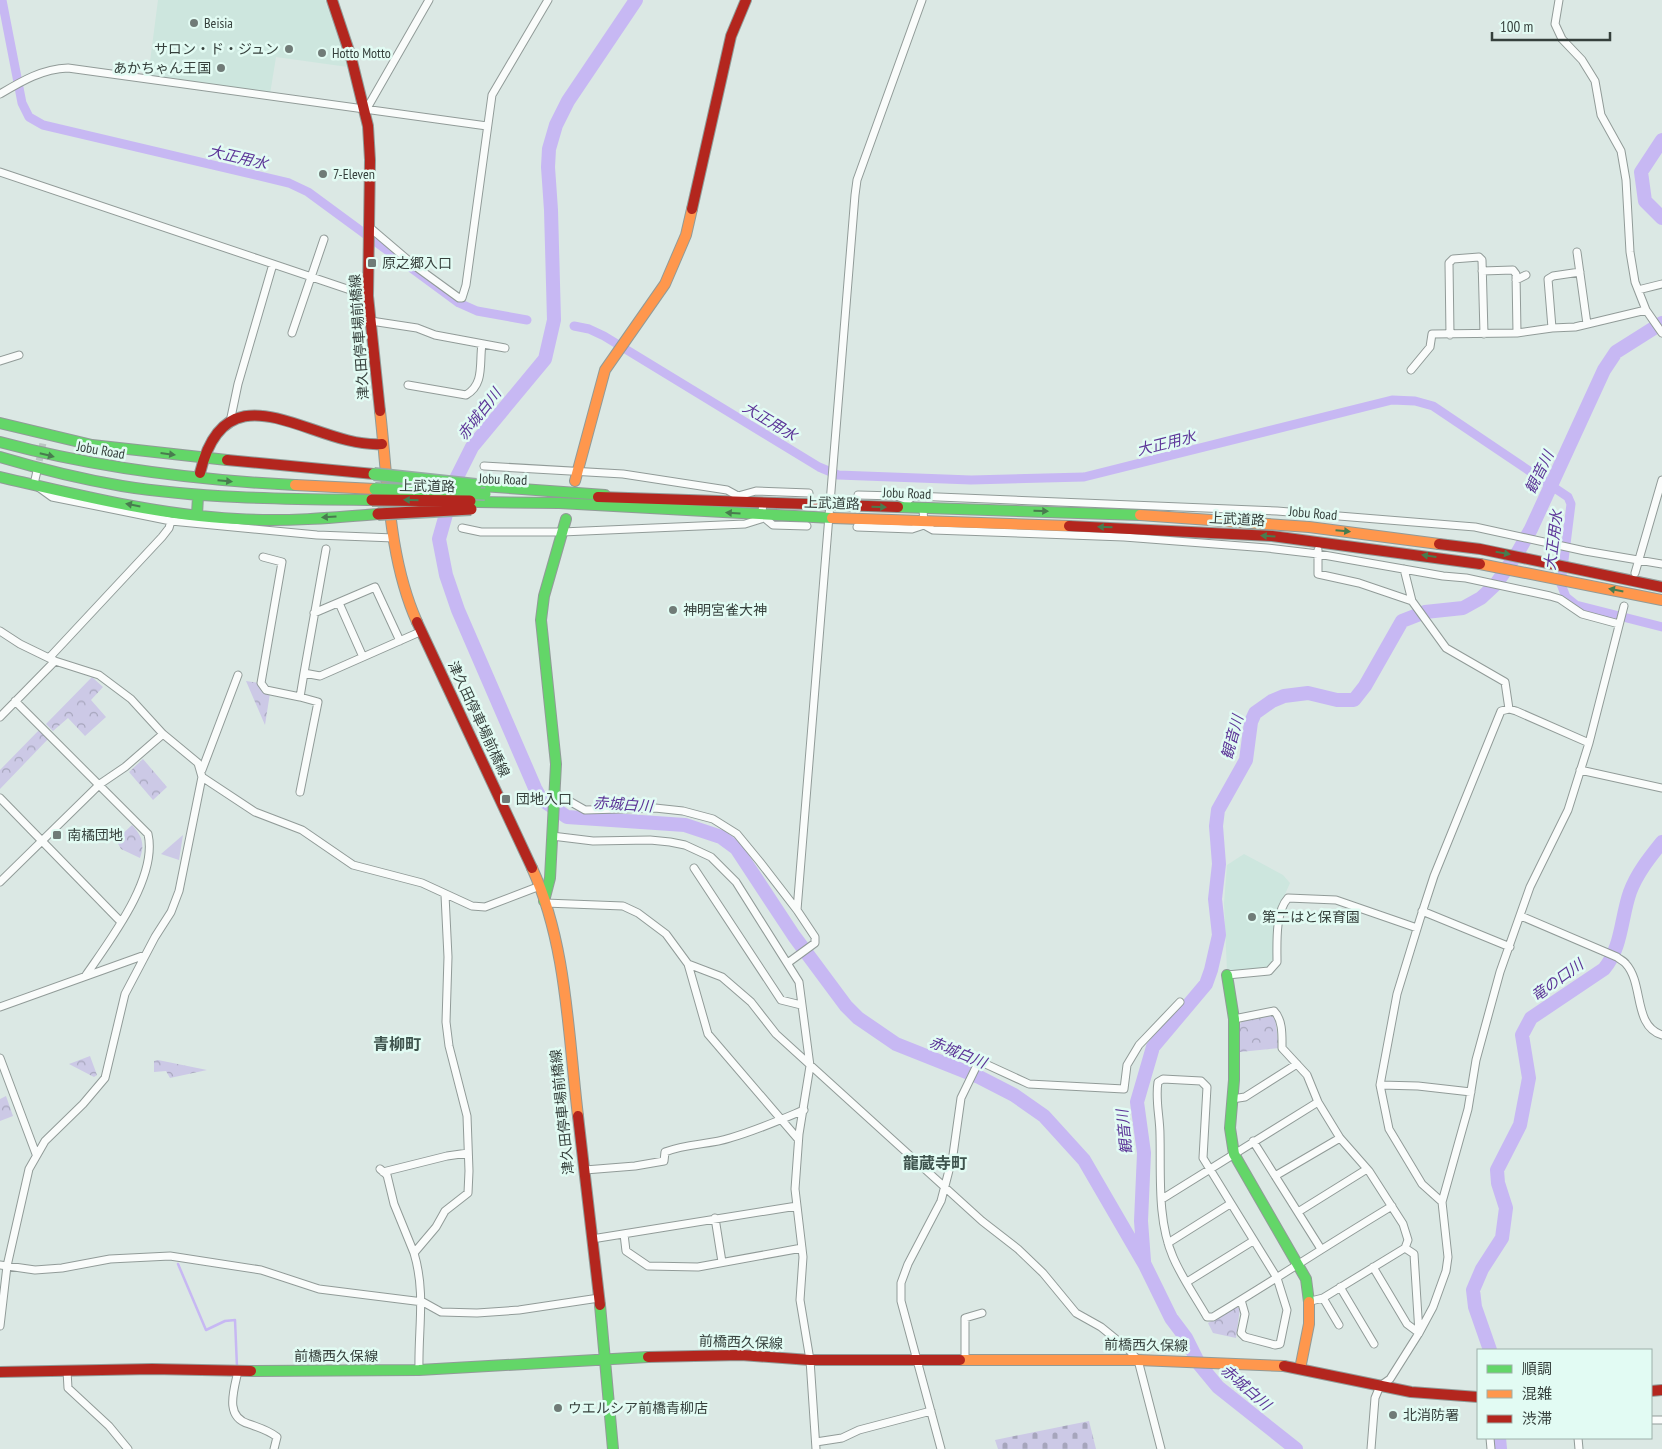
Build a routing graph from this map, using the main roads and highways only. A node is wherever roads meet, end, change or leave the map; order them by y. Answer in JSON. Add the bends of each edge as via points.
{"nodes":[{"id":1,"x":332,"y":0,"type":"edge"},
{"id":2,"x":746,"y":0,"type":"edge"},
{"id":3,"x":0,"y":423,"type":"edge"},
{"id":4,"x":0,"y":442,"type":"edge"},
{"id":5,"x":382,"y":444,"type":"junction"},
{"id":6,"x":0,"y":457,"type":"edge"},
{"id":7,"x":204,"y":458,"type":"junction"},
{"id":8,"x":200,"y":473,"type":"dead end"},
{"id":9,"x":577,"y":476,"type":"road end"},
{"id":10,"x":0,"y":477,"type":"edge"},
{"id":11,"x":374,"y":494,"type":"junction"},
{"id":12,"x":198,"y":496,"type":"dead end"},
{"id":13,"x":479,"y":497,"type":"junction"},
{"id":14,"x":763,"y":510,"type":"junction"},
{"id":15,"x":197,"y":516,"type":"junction"},
{"id":16,"x":924,"y":518,"type":"junction"},
{"id":17,"x":566,"y":519,"type":"dead end"},
{"id":18,"x":1637,"y":578,"type":"junction"},
{"id":19,"x":1662,"y":583,"type":"edge"},
{"id":20,"x":1662,"y":587,"type":"edge"},
{"id":21,"x":1662,"y":601,"type":"edge"},
{"id":22,"x":545,"y":902,"type":"junction"},
{"id":23,"x":1227,"y":975,"type":"road end"},
{"id":24,"x":606,"y":1358,"type":"junction"},
{"id":25,"x":1300,"y":1369,"type":"junction"},
{"id":26,"x":0,"y":1372,"type":"edge"},
{"id":27,"x":1477,"y":1397,"type":"edge"},
{"id":28,"x":613,"y":1449,"type":"edge"}],
"edges":[{"from":1,"to":5,"type":"main road","name":"津久田停車場前橋線","via":[[366,110],[370,160],[368,296]]},
{"from":2,"to":9,"type":"main road","via":[[732,36],[686,235],[665,284],[605,370]]},
{"from":3,"to":7,"type":"main road","one_way":true,"via":[[44,439]]},
{"from":4,"to":11,"type":"main road","name":"Jobu Road","one_way":true,"via":[[69,460],[181,477]]},
{"from":5,"to":7,"type":"main road","via":[[365,446],[340,440],[271,415],[245,416],[230,422],[215,436]]},
{"from":5,"to":22,"type":"main road","name":"津久田停車場前橋線","via":[[394,538],[404,585]]},
{"from":6,"to":11,"type":"main road","via":[[52,472],[162,491],[261,498]]},
{"from":7,"to":8,"type":"main road"},
{"from":7,"to":13,"type":"main road","bridge":true,"via":[[374,474]]},
{"from":15,"to":10,"type":"main road","one_way":true},
{"from":11,"to":13,"type":"main road","name":"Jobu Road","bridge":true},
{"from":12,"to":15,"type":"main road"},
{"from":14,"to":13,"type":"main road","name":"上武道路","one_way":true},
{"from":13,"to":14,"type":"main road","name":"Jobu Road","via":[[741,499]]},
{"from":13,"to":15,"type":"main road","one_way":true,"bridge":true,"via":[[378,514],[260,520]]},
{"from":14,"to":16,"type":"main road","name":"上武道路","via":[[830,518]]},
{"from":14,"to":16,"type":"main road","name":"Jobu Road","one_way":true,"via":[[907,504]]},
{"from":16,"to":18,"type":"main road","name":"Jobu Road","one_way":true,"via":[[1054,512],[1222,520],[1351,531],[1480,549]]},
{"from":21,"to":16,"type":"main road","name":"上武道路","one_way":true,"via":[[1477,563],[1272,536]]},
{"from":17,"to":22,"type":"main road","via":[[544,596],[541,620],[553,736],[555,793],[550,878]]},
{"from":18,"to":19,"type":"main road"},
{"from":18,"to":20,"type":"main road","name":"Jobu Road"},
{"from":22,"to":24,"type":"main road","name":"津久田停車場前橋線","via":[[559,956]]},
{"from":23,"to":25,"type":"main road","via":[[1234,1019],[1230,1128],[1234,1154],[1317,1300]]},
{"from":24,"to":25,"type":"main road","name":"前橋西久保線","via":[[741,1355],[810,1360],[1179,1360]]},
{"from":24,"to":26,"type":"main road","name":"前橋西久保線","via":[[419,1370]]},
{"from":24,"to":28,"type":"main road","name":"津久田停車場前橋線"},
{"from":25,"to":27,"type":"main road","name":"前橋西久保線","via":[[1411,1392]]}]}
